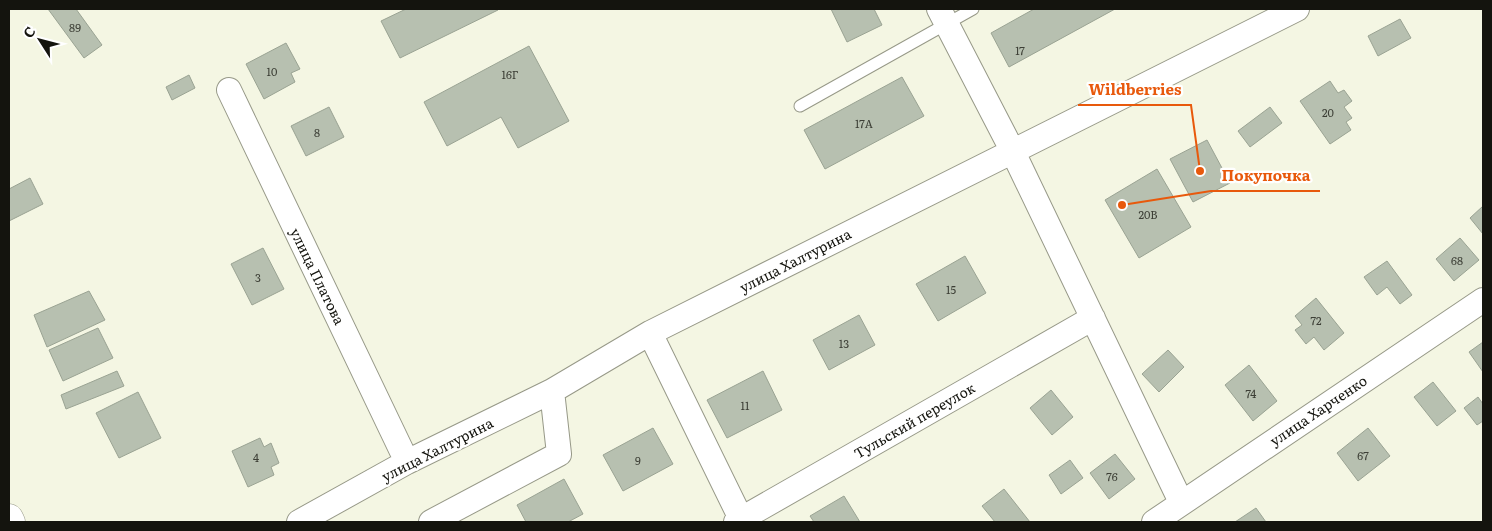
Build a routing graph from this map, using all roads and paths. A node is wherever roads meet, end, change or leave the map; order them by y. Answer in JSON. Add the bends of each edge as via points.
{"nodes":[{"id":1,"x":973,"y":9,"type":"edge"},
{"id":2,"x":1297,"y":9,"type":"edge"},
{"id":3,"x":943,"y":16,"type":"edge"},
{"id":4,"x":229,"y":90,"type":"dead end"},
{"id":5,"x":800,"y":106,"type":"dead end"},
{"id":6,"x":1012,"y":150,"type":"junction"},
{"id":7,"x":1483,"y":300,"type":"edge"},
{"id":8,"x":1093,"y":318,"type":"junction"},
{"id":9,"x":650,"y":333,"type":"junction"},
{"id":10,"x":552,"y":390,"type":"junction"},
{"id":11,"x":407,"y":462,"type":"junction"},
{"id":12,"x":1181,"y":502,"type":"junction"},
{"id":13,"x":9,"y":518,"type":"edge"},
{"id":14,"x":738,"y":521,"type":"edge"},
{"id":15,"x":11,"y":522,"type":"edge"},
{"id":16,"x":299,"y":522,"type":"edge"},
{"id":17,"x":431,"y":522,"type":"edge"},
{"id":18,"x":1154,"y":522,"type":"edge"}],
"edges":[{"from":1,"to":3,"type":"lane"},
{"from":2,"to":6,"type":"street","name":"улица Халтурина"},
{"from":3,"to":5,"type":"lane"},
{"from":3,"to":6,"type":"street"},
{"from":4,"to":11,"type":"street","name":"улица Платова"},
{"from":6,"to":8,"type":"street"},
{"from":6,"to":9,"type":"street","name":"улица Халтурина"},
{"from":7,"to":12,"type":"street","name":"улица Харченко"},
{"from":8,"to":12,"type":"street"},
{"from":8,"to":14,"type":"street","name":"Тульский переулок"},
{"from":9,"to":10,"type":"street","name":"улица Халтурина"},
{"from":9,"to":14,"type":"street"},
{"from":10,"to":11,"type":"street","name":"улица Халтурина"},
{"from":10,"to":17,"type":"street","via":[[559,454]]},
{"from":11,"to":16,"type":"street","name":"улица Халтурина"},
{"from":12,"to":18,"type":"street","name":"улица Харченко"},
{"from":13,"to":15,"type":"main road"}]}
